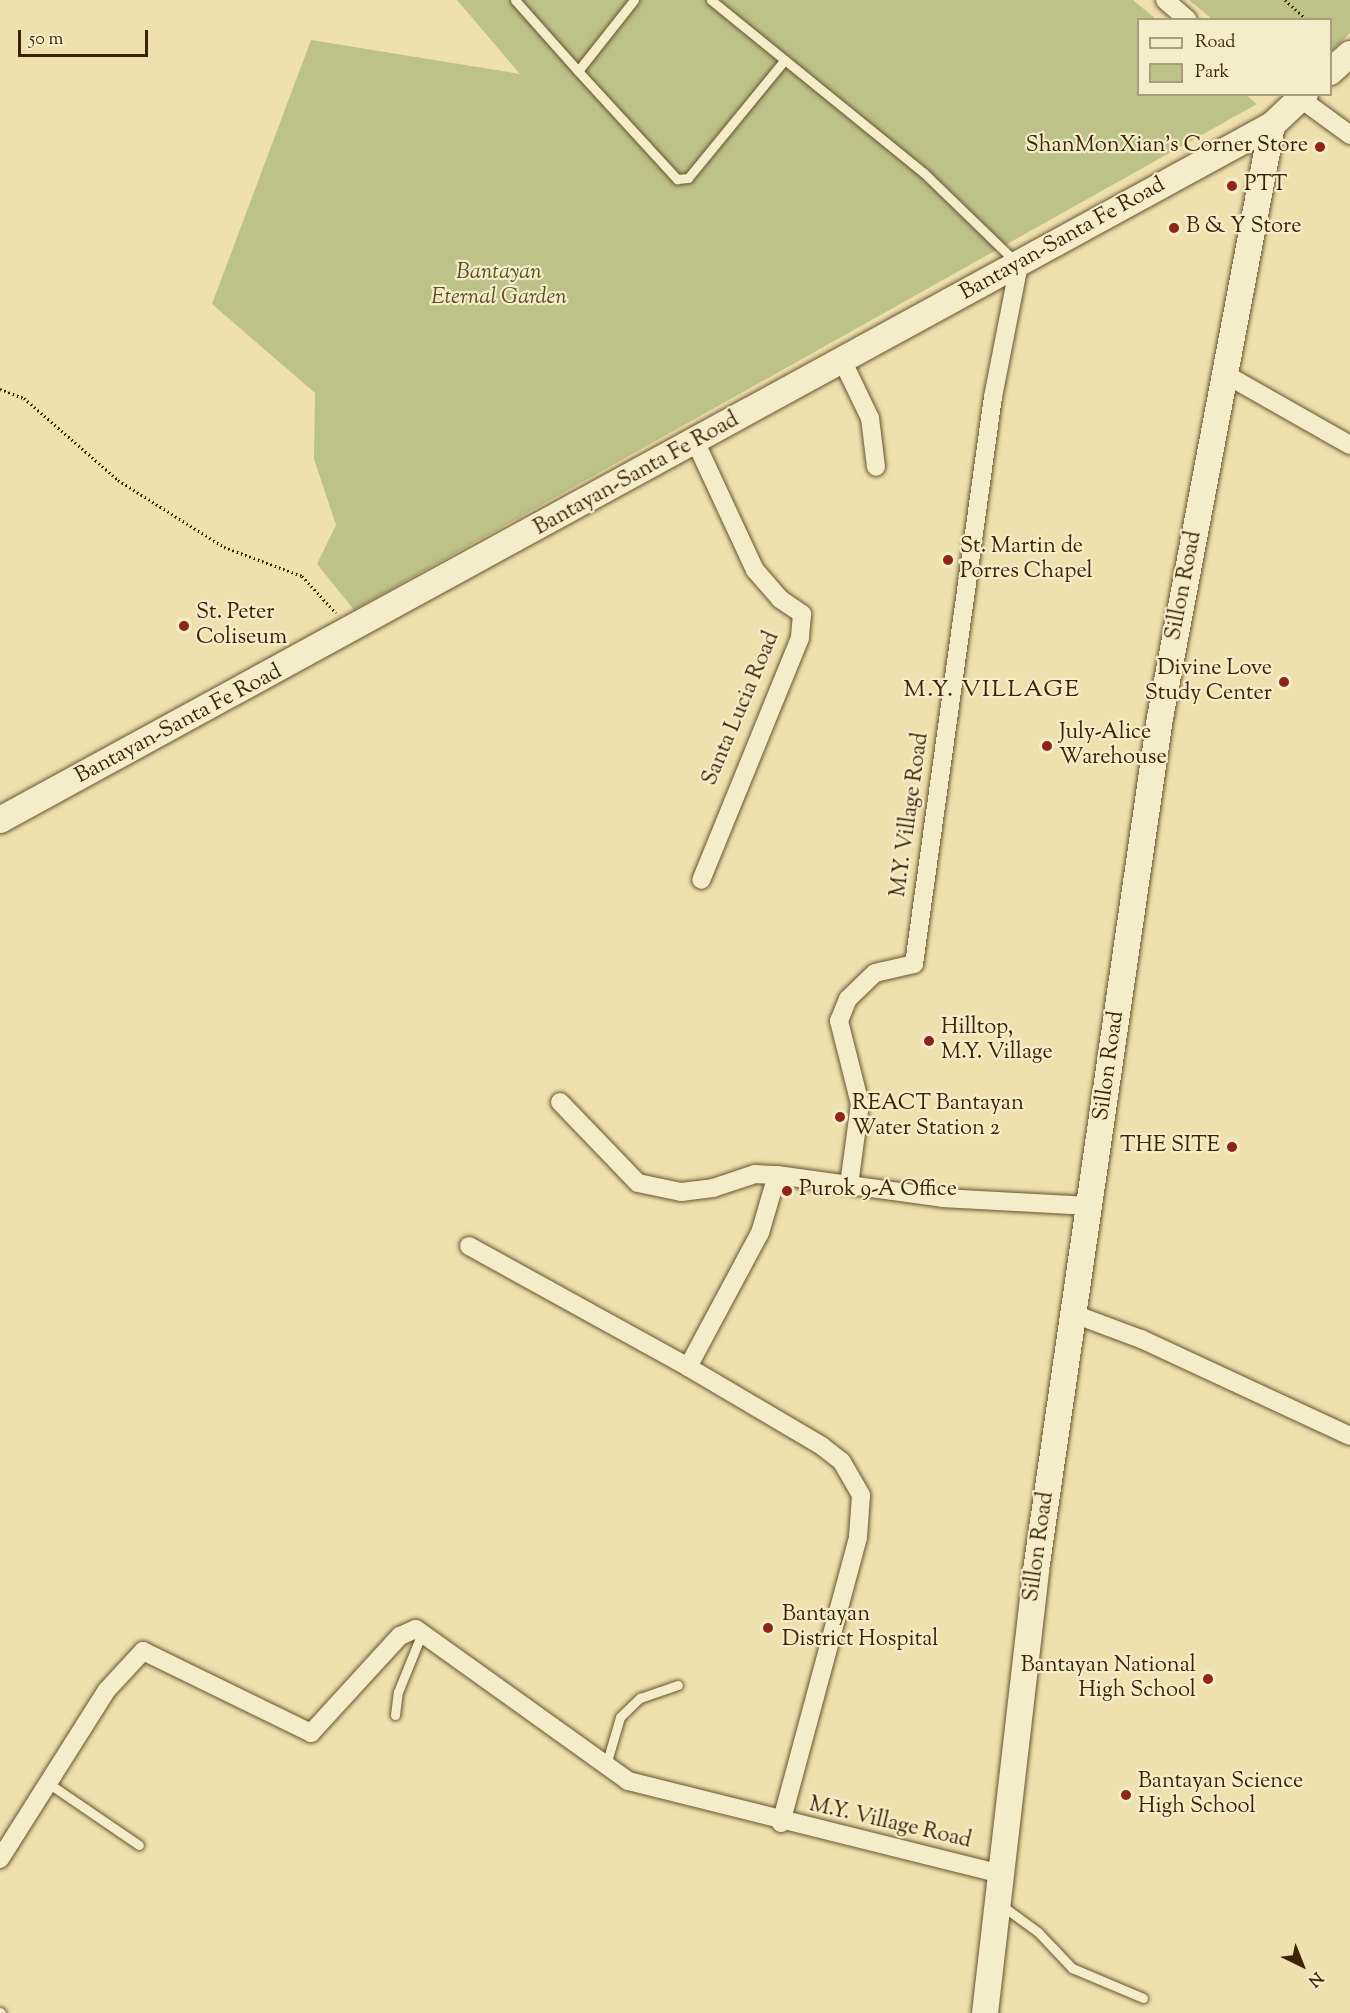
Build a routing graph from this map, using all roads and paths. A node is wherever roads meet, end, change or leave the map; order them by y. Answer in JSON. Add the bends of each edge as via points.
{"nodes":[{"id":1,"x":515,"y":0,"type":"edge"},
{"id":2,"x":634,"y":0,"type":"edge"},
{"id":3,"x":711,"y":0,"type":"edge"},
{"id":4,"x":1165,"y":0,"type":"edge"},
{"id":5,"x":1285,"y":0,"type":"edge"},
{"id":6,"x":1186,"y":18,"type":"edge"},
{"id":7,"x":1305,"y":18,"type":"edge"},
{"id":8,"x":1350,"y":54,"type":"edge"},
{"id":9,"x":783,"y":62,"type":"junction"},
{"id":10,"x":1332,"y":70,"type":"edge"},
{"id":11,"x":578,"y":71,"type":"junction"},
{"id":12,"x":1294,"y":98,"type":"edge"},
{"id":13,"x":1272,"y":125,"type":"junction"},
{"id":14,"x":1350,"y":135,"type":"edge"},
{"id":15,"x":1019,"y":265,"type":"junction"},
{"id":16,"x":843,"y":362,"type":"junction"},
{"id":17,"x":1225,"y":374,"type":"junction"},
{"id":18,"x":0,"y":389,"type":"edge"},
{"id":19,"x":696,"y":443,"type":"junction"},
{"id":20,"x":1350,"y":445,"type":"edge"},
{"id":21,"x":876,"y":467,"type":"dead end"},
{"id":22,"x":353,"y":632,"type":"junction"},
{"id":23,"x":0,"y":820,"type":"edge"},
{"id":24,"x":701,"y":880,"type":"dead end"},
{"id":25,"x":560,"y":1102,"type":"dead end"},
{"id":26,"x":777,"y":1175,"type":"junction"},
{"id":27,"x":849,"y":1185,"type":"junction"},
{"id":28,"x":1090,"y":1206,"type":"junction"},
{"id":29,"x":470,"y":1246,"type":"dead end"},
{"id":30,"x":1074,"y":1314,"type":"junction"},
{"id":31,"x":688,"y":1367,"type":"junction"},
{"id":32,"x":1350,"y":1436,"type":"edge"},
{"id":33,"x":423,"y":1634,"type":"junction"},
{"id":34,"x":678,"y":1685,"type":"dead end"},
{"id":35,"x":395,"y":1715,"type":"dead end"},
{"id":36,"x":606,"y":1765,"type":"junction"},
{"id":37,"x":48,"y":1783,"type":"junction"},
{"id":38,"x":781,"y":1823,"type":"junction"},
{"id":39,"x":139,"y":1845,"type":"dead end"},
{"id":40,"x":0,"y":1859,"type":"edge"},
{"id":41,"x":1002,"y":1874,"type":"junction"},
{"id":42,"x":999,"y":1904,"type":"junction"},
{"id":43,"x":1143,"y":1998,"type":"dead end"},
{"id":44,"x":985,"y":2013,"type":"edge"}],
"edges":[{"from":1,"to":11,"type":"lane"},
{"from":2,"to":11,"type":"lane"},
{"from":3,"to":9,"type":"lane"},
{"from":4,"to":6,"type":"street"},
{"from":5,"to":7,"type":"path"},
{"from":8,"to":10,"type":"main road"},
{"from":9,"to":11,"type":"lane","via":[[688,178],[677,179]]},
{"from":9,"to":15,"type":"lane","via":[[924,173]]},
{"from":12,"to":13,"type":"main road","name":"Bantayan-Santa Fe Road"},
{"from":12,"to":14,"type":"street"},
{"from":13,"to":15,"type":"main road","name":"Bantayan-Santa Fe Road"},
{"from":13,"to":17,"type":"main road","name":"Sillon Road"},
{"from":15,"to":16,"type":"main road","name":"Bantayan-Santa Fe Road"},
{"from":15,"to":27,"type":"street","name":"M.Y. Village Road","via":[[993,397],[914,964],[875,973],[848,999],[839,1021],[860,1104]]},
{"from":16,"to":19,"type":"main road","name":"Bantayan-Santa Fe Road"},
{"from":16,"to":21,"type":"street","via":[[870,418]]},
{"from":17,"to":20,"type":"street"},
{"from":17,"to":28,"type":"main road","name":"Sillon Road","via":[[1160,718]]},
{"from":18,"to":22,"type":"path","via":[[24,398],[118,480],[224,547],[302,576]]},
{"from":19,"to":22,"type":"main road","name":"Bantayan-Santa Fe Road"},
{"from":19,"to":24,"type":"street","name":"Santa Lucia Road","via":[[755,570],[780,599],[802,614],[800,638]]},
{"from":22,"to":23,"type":"main road","name":"Bantayan-Santa Fe Road"},
{"from":25,"to":26,"type":"street","via":[[638,1183],[681,1192],[755,1174]]},
{"from":26,"to":27,"type":"street"},
{"from":26,"to":31,"type":"street","via":[[760,1233]]},
{"from":27,"to":28,"type":"street","via":[[942,1198]]},
{"from":28,"to":30,"type":"main road","name":"Sillon Road"},
{"from":29,"to":31,"type":"street","name":"M.Y. Village Road"},
{"from":30,"to":32,"type":"street","via":[[1141,1339]]},
{"from":30,"to":41,"type":"main road","name":"Sillon Road","via":[[1036,1570]]},
{"from":31,"to":38,"type":"street","name":"M.Y. Village Road","via":[[822,1446],[842,1461],[861,1495],[858,1537]]},
{"from":33,"to":35,"type":"lane","via":[[398,1692]]},
{"from":33,"to":36,"type":"street"},
{"from":33,"to":37,"type":"street","via":[[416,1629],[400,1636],[312,1733],[143,1650],[107,1690]]},
{"from":34,"to":36,"type":"lane","via":[[640,1698],[620,1717]]},
{"from":36,"to":38,"type":"street","via":[[628,1781]]},
{"from":37,"to":39,"type":"lane"},
{"from":37,"to":40,"type":"street"},
{"from":38,"to":41,"type":"street","name":"M.Y. Village Road"},
{"from":41,"to":42,"type":"main road","name":"Sillon Road"},
{"from":42,"to":43,"type":"lane","via":[[1038,1932],[1072,1968]]},
{"from":42,"to":44,"type":"main road","name":"Sillon Road"}]}
